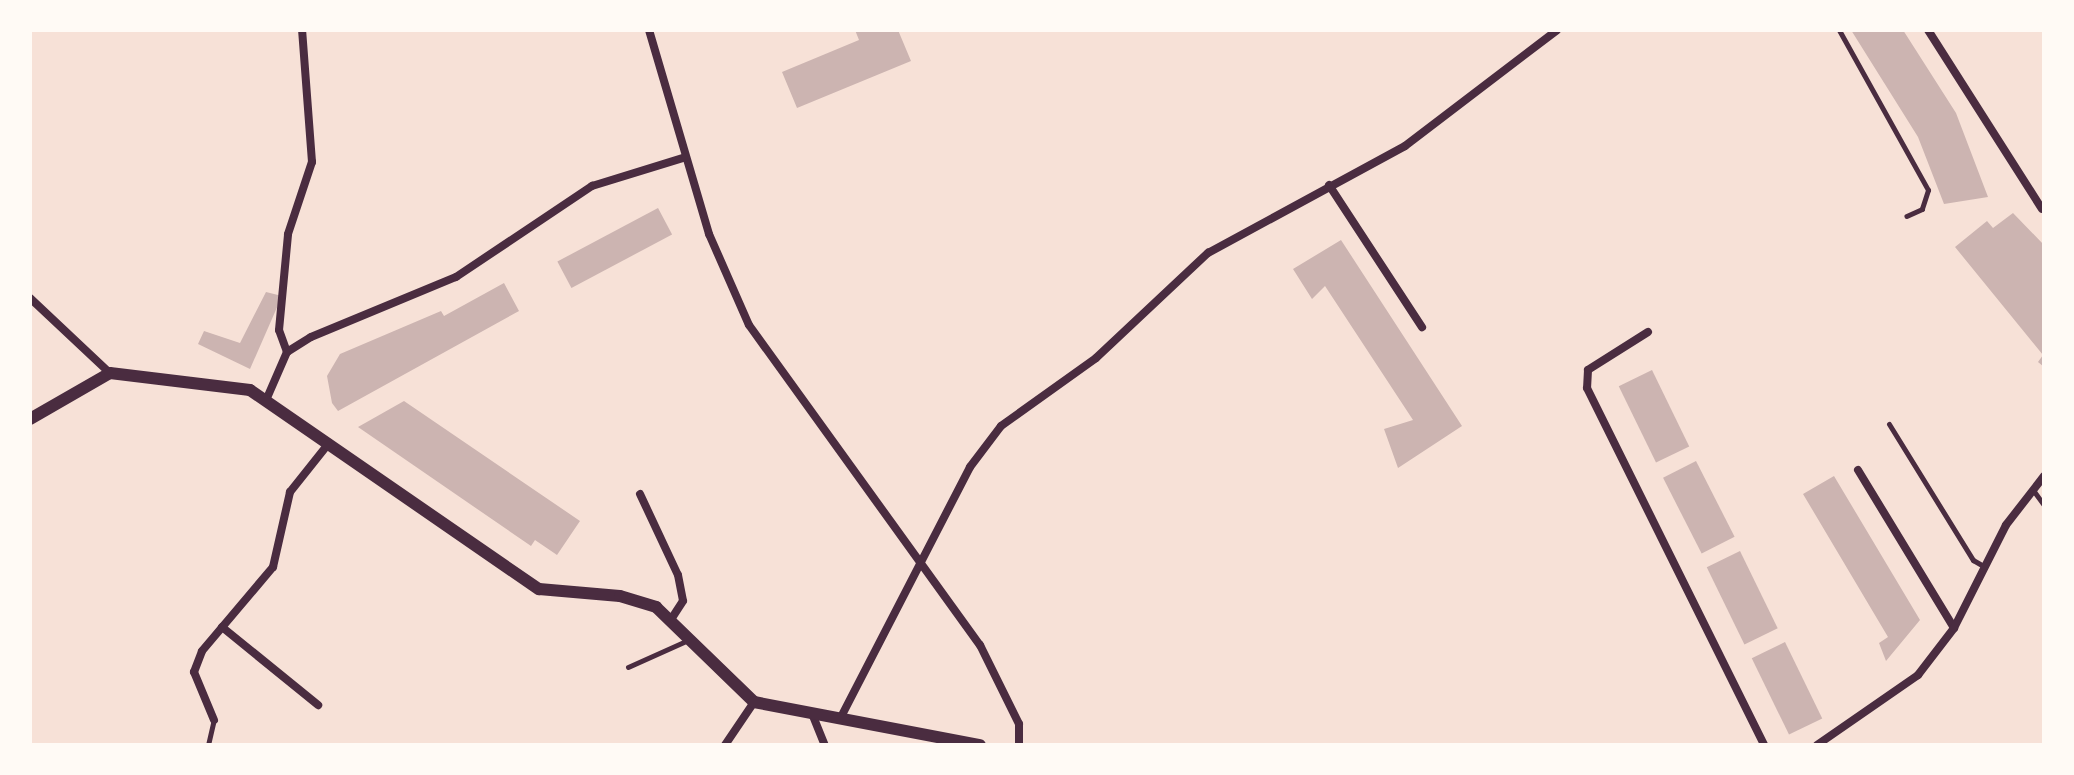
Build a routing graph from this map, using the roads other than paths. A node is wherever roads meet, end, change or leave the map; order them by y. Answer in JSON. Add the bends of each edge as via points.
{"nodes":[{"id":1,"x":302,"y":30,"type":"edge"},
{"id":2,"x":649,"y":30,"type":"edge"},
{"id":3,"x":1557,"y":30,"type":"edge"},
{"id":4,"x":1839,"y":30,"type":"edge"},
{"id":5,"x":1928,"y":30,"type":"edge"},
{"id":6,"x":686,"y":157,"type":"junction"},
{"id":7,"x":1329,"y":185,"type":"junction"},
{"id":8,"x":2042,"y":209,"type":"edge"},
{"id":9,"x":1906,"y":216,"type":"dead end"},
{"id":10,"x":30,"y":298,"type":"edge"},
{"id":11,"x":1422,"y":327,"type":"dead end"},
{"id":12,"x":1648,"y":332,"type":"dead end"},
{"id":13,"x":287,"y":352,"type":"junction"},
{"id":14,"x":110,"y":373,"type":"junction"},
{"id":15,"x":267,"y":398,"type":"junction"},
{"id":16,"x":30,"y":419,"type":"edge"},
{"id":17,"x":1889,"y":424,"type":"dead end"},
{"id":18,"x":329,"y":442,"type":"junction"},
{"id":19,"x":1858,"y":470,"type":"dead end"},
{"id":20,"x":2044,"y":476,"type":"edge"},
{"id":21,"x":2032,"y":489,"type":"junction"},
{"id":22,"x":640,"y":494,"type":"dead end"},
{"id":23,"x":2044,"y":505,"type":"edge"},
{"id":24,"x":919,"y":562,"type":"junction"},
{"id":25,"x":1985,"y":567,"type":"junction"},
{"id":26,"x":672,"y":618,"type":"junction"},
{"id":27,"x":222,"y":627,"type":"junction"},
{"id":28,"x":1954,"y":628,"type":"junction"},
{"id":29,"x":692,"y":638,"type":"junction"},
{"id":30,"x":628,"y":667,"type":"dead end"},
{"id":31,"x":754,"y":702,"type":"junction"},
{"id":32,"x":318,"y":705,"type":"dead end"},
{"id":33,"x":813,"y":716,"type":"junction"},
{"id":34,"x":841,"y":717,"type":"junction"},
{"id":35,"x":214,"y":720,"type":"joint"},
{"id":36,"x":208,"y":745,"type":"edge"},
{"id":37,"x":725,"y":745,"type":"edge"},
{"id":38,"x":825,"y":745,"type":"edge"},
{"id":39,"x":980,"y":745,"type":"edge"},
{"id":40,"x":1019,"y":745,"type":"edge"},
{"id":41,"x":1764,"y":745,"type":"edge"},
{"id":42,"x":1817,"y":745,"type":"edge"}],
"edges":[{"from":1,"to":13,"type":"street","via":[[312,162],[288,234],[279,330]]},
{"from":2,"to":6,"type":"street"},
{"from":3,"to":7,"type":"street","via":[[1418,137]]},
{"from":4,"to":9,"type":"lane","via":[[1928,190],[1922,209]]},
{"from":5,"to":8,"type":"street"},
{"from":6,"to":13,"type":"street","via":[[592,186],[456,277]]},
{"from":6,"to":24,"type":"street","via":[[749,325]]},
{"from":7,"to":11,"type":"street"},
{"from":7,"to":24,"type":"street","via":[[1208,253],[1096,358],[1001,426],[970,467]]},
{"from":10,"to":14,"type":"street"},
{"from":12,"to":41,"type":"street","via":[[1588,370],[1587,388]]},
{"from":13,"to":15,"type":"street"},
{"from":14,"to":15,"type":"street","via":[[232,385]]},
{"from":14,"to":16,"type":"street"},
{"from":15,"to":18,"type":"street"},
{"from":17,"to":25,"type":"lane","via":[[1973,560]]},
{"from":18,"to":26,"type":"street","via":[[539,589],[640,599]]},
{"from":18,"to":27,"type":"street","via":[[290,492],[273,567]]},
{"from":19,"to":28,"type":"street"},
{"from":20,"to":21,"type":"street"},
{"from":21,"to":23,"type":"lane"},
{"from":21,"to":25,"type":"street"},
{"from":22,"to":26,"type":"street","via":[[678,575],[683,601]]},
{"from":24,"to":34,"type":"street"},
{"from":24,"to":40,"type":"street","via":[[980,645],[1019,724]]},
{"from":25,"to":28,"type":"street"},
{"from":26,"to":29,"type":"street"},
{"from":27,"to":32,"type":"street"},
{"from":27,"to":35,"type":"street","via":[[194,672]]},
{"from":28,"to":42,"type":"street","via":[[1918,675]]},
{"from":29,"to":30,"type":"lane"},
{"from":29,"to":31,"type":"street"},
{"from":31,"to":33,"type":"street"},
{"from":31,"to":37,"type":"street"},
{"from":33,"to":34,"type":"street"},
{"from":33,"to":38,"type":"street"},
{"from":34,"to":39,"type":"street"},
{"from":35,"to":36,"type":"lane"}]}
